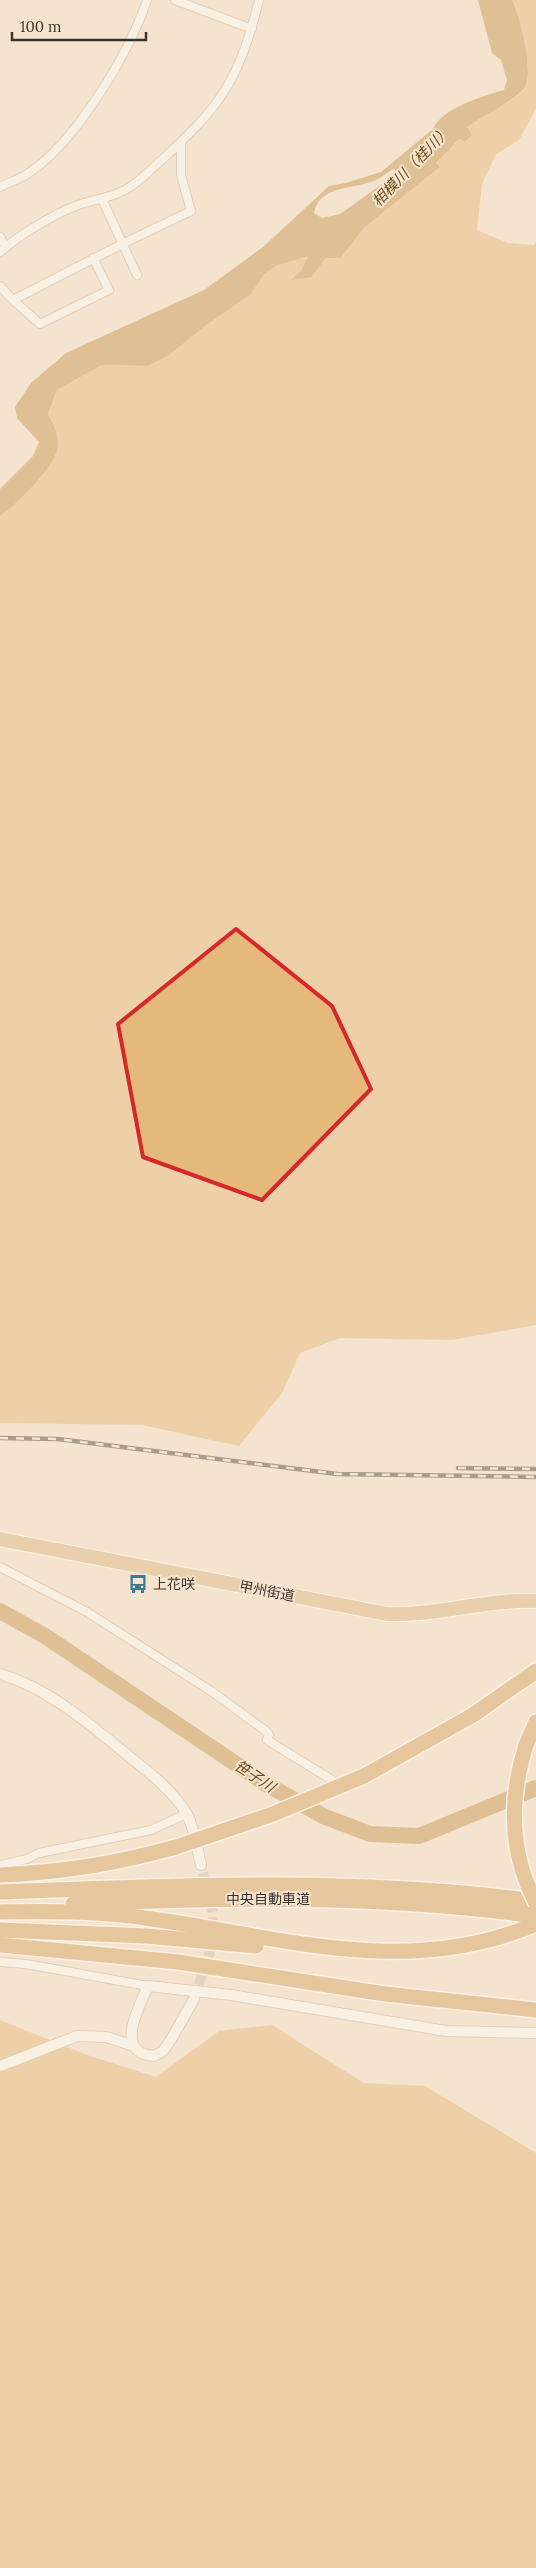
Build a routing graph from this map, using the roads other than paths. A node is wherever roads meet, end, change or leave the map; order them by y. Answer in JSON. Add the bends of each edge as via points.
{"nodes":[{"id":1,"x":147,"y":0,"type":"edge"},
{"id":2,"x":175,"y":0,"type":"edge"},
{"id":3,"x":259,"y":0,"type":"edge"},
{"id":4,"x":252,"y":28,"type":"junction"},
{"id":5,"x":180,"y":143,"type":"junction"},
{"id":6,"x":0,"y":187,"type":"edge"},
{"id":7,"x":102,"y":199,"type":"junction"},
{"id":8,"x":0,"y":237,"type":"edge"},
{"id":9,"x":124,"y":243,"type":"junction"},
{"id":10,"x":3,"y":250,"type":"edge"},
{"id":11,"x":93,"y":258,"type":"junction"},
{"id":12,"x":137,"y":275,"type":"dead end"},
{"id":13,"x":0,"y":286,"type":"edge"},
{"id":14,"x":13,"y":300,"type":"junction"},
{"id":15,"x":0,"y":1539,"type":"edge"},
{"id":16,"x":0,"y":1567,"type":"edge"},
{"id":17,"x":536,"y":1601,"type":"edge"},
{"id":18,"x":536,"y":1671,"type":"edge"},
{"id":19,"x":2,"y":1678,"type":"edge"},
{"id":20,"x":536,"y":1722,"type":"edge"},
{"id":21,"x":332,"y":1780,"type":"dead end"},
{"id":22,"x":186,"y":1814,"type":"junction"},
{"id":23,"x":0,"y":1865,"type":"edge"},
{"id":24,"x":201,"y":1865,"type":"tunnel mouth"},
{"id":25,"x":0,"y":1875,"type":"edge"},
{"id":26,"x":0,"y":1892,"type":"edge"},
{"id":27,"x":353,"y":1894,"type":"junction"},
{"id":28,"x":536,"y":1902,"type":"edge"},
{"id":29,"x":0,"y":1907,"type":"edge"},
{"id":30,"x":0,"y":1912,"type":"edge"},
{"id":31,"x":536,"y":1916,"type":"edge"},
{"id":32,"x":536,"y":1924,"type":"edge"},
{"id":33,"x":0,"y":1930,"type":"edge"},
{"id":34,"x":0,"y":1945,"type":"edge"},
{"id":35,"x":409,"y":1952,"type":"junction"},
{"id":36,"x":0,"y":1962,"type":"edge"},
{"id":37,"x":148,"y":1986,"type":"junction"},
{"id":38,"x":194,"y":2000,"type":"tunnel mouth"},
{"id":39,"x":536,"y":2010,"type":"edge"},
{"id":40,"x":536,"y":2033,"type":"edge"},
{"id":41,"x":134,"y":2046,"type":"junction"},
{"id":42,"x":0,"y":2066,"type":"edge"}],
"edges":[{"from":1,"to":6,"type":"street","via":[[139,24],[80,124],[25,176]]},
{"from":2,"to":4,"type":"street"},
{"from":3,"to":4,"type":"street"},
{"from":4,"to":5,"type":"street","via":[[245,53],[220,100]]},
{"from":5,"to":7,"type":"street","via":[[125,190]]},
{"from":5,"to":9,"type":"street","via":[[181,174],[191,211]]},
{"from":7,"to":9,"type":"street"},
{"from":7,"to":10,"type":"street","via":[[76,206]]},
{"from":8,"to":10,"type":"street"},
{"from":9,"to":11,"type":"street"},
{"from":9,"to":12,"type":"street"},
{"from":11,"to":14,"type":"street"},
{"from":11,"to":14,"type":"street","via":[[109,290],[40,324]]},
{"from":13,"to":14,"type":"street"},
{"from":15,"to":17,"type":"highway","name":"甲州街道","via":[[386,1614],[424,1614],[506,1601]]},
{"from":16,"to":21,"type":"street","via":[[87,1612],[211,1691],[266,1731],[269,1735],[267,1740]]},
{"from":18,"to":25,"type":"highway","bridge":true,"via":[[473,1715],[364,1776],[273,1814],[120,1862],[83,1869]]},
{"from":19,"to":22,"type":"street","via":[[60,1703],[85,1720],[155,1778],[174,1796]]},
{"from":20,"to":28,"type":"highway","bridge":true,"via":[[515,1786],[514,1830],[523,1872]]},
{"from":22,"to":23,"type":"street","via":[[151,1830],[39,1853],[28,1860]]},
{"from":22,"to":24,"type":"street","via":[[194,1830]]},
{"from":26,"to":27,"type":"highway","name":"中央自動車道","via":[[247,1885]]},
{"from":27,"to":28,"type":"highway","name":"中央自動車道","via":[[410,1890]]},
{"from":27,"to":29,"type":"highway","name":"中央自動車道"},
{"from":27,"to":31,"type":"highway","name":"中央自動車道"},
{"from":30,"to":35,"type":"highway","via":[[127,1916],[316,1946]]},
{"from":32,"to":35,"type":"highway","via":[[476,1944]]},
{"from":33,"to":35,"type":"highway","via":[[147,1936],[316,1951]]},
{"from":34,"to":39,"type":"highway","via":[[178,1962],[394,1995]]},
{"from":36,"to":37,"type":"street"},
{"from":37,"to":40,"type":"street","via":[[232,1995],[446,2031]]},
{"from":37,"to":41,"type":"street","via":[[133,2021],[131,2034]]},
{"from":38,"to":41,"type":"street","via":[[163,2051],[154,2056],[144,2055]]},
{"from":41,"to":42,"type":"street","via":[[106,2037],[77,2036]]}]}
